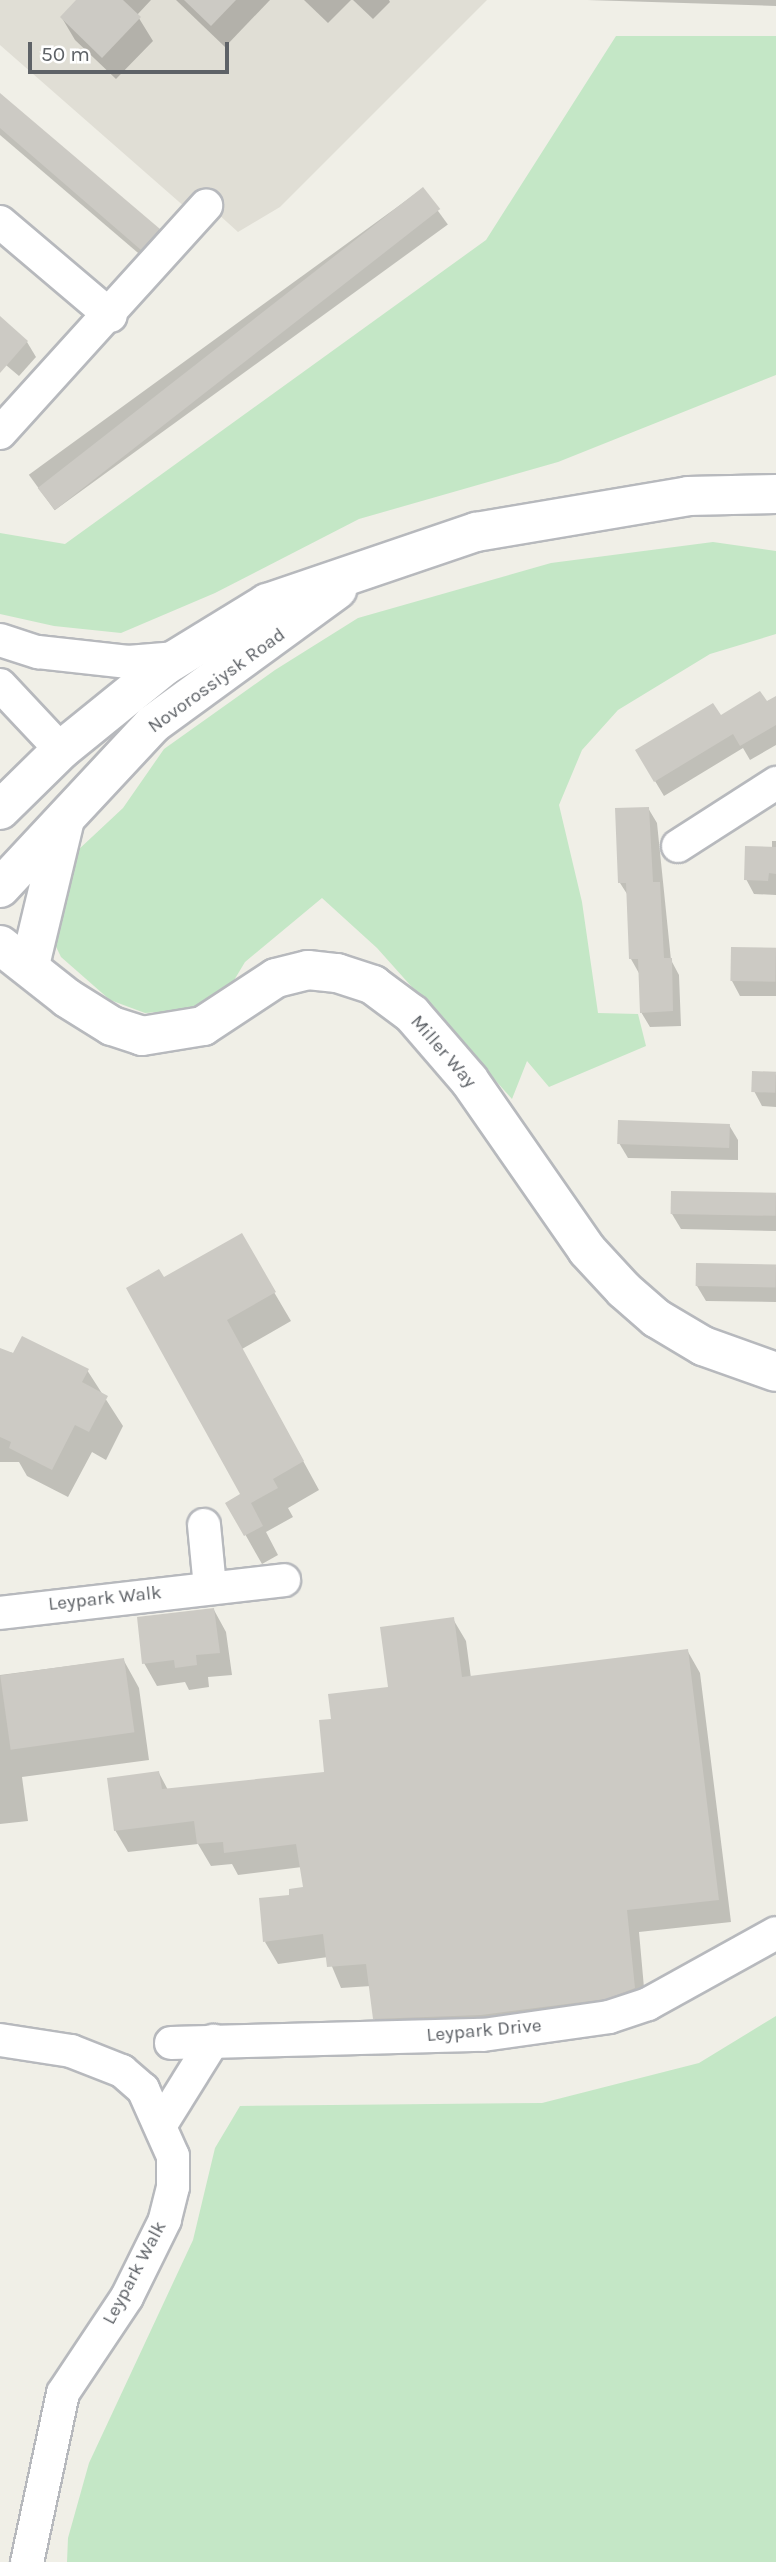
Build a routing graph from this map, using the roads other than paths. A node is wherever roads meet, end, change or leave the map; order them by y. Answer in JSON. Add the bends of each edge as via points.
{"nodes":[{"id":1,"x":206,"y":206,"type":"dead end"},
{"id":2,"x":0,"y":222,"type":"edge"},
{"id":3,"x":111,"y":316,"type":"junction"},
{"id":4,"x":0,"y":433,"type":"edge"},
{"id":5,"x":776,"y":494,"type":"edge"},
{"id":6,"x":355,"y":576,"type":"junction"},
{"id":7,"x":0,"y":640,"type":"edge"},
{"id":8,"x":177,"y":658,"type":"junction"},
{"id":9,"x":0,"y":685,"type":"edge"},
{"id":10,"x":61,"y":750,"type":"junction"},
{"id":11,"x":776,"y":783,"type":"edge"},
{"id":12,"x":93,"y":785,"type":"junction"},
{"id":13,"x":0,"y":810,"type":"edge"},
{"id":14,"x":66,"y":814,"type":"junction"},
{"id":15,"x":678,"y":846,"type":"dead end"},
{"id":16,"x":0,"y":888,"type":"edge"},
{"id":17,"x":15,"y":955,"type":"edge"},
{"id":18,"x":776,"y":1372,"type":"edge"},
{"id":19,"x":204,"y":1525,"type":"dead end"},
{"id":20,"x":284,"y":1580,"type":"dead end"},
{"id":21,"x":210,"y":1587,"type":"junction"},
{"id":22,"x":0,"y":1613,"type":"edge"},
{"id":23,"x":776,"y":1933,"type":"edge"},
{"id":24,"x":0,"y":2040,"type":"edge"},
{"id":25,"x":214,"y":2040,"type":"junction"},
{"id":26,"x":172,"y":2042,"type":"dead end"},
{"id":27,"x":162,"y":2123,"type":"junction"},
{"id":28,"x":27,"y":2562,"type":"edge"}],
"edges":[{"from":1,"to":3,"type":"street"},
{"from":2,"to":3,"type":"street"},
{"from":3,"to":4,"type":"street"},
{"from":5,"to":6,"type":"main road","name":"Novorossiysk Road","via":[[688,496],[476,532]]},
{"from":6,"to":8,"type":"main road","name":"Novorossiysk Road","via":[[267,603]]},
{"from":6,"to":12,"type":"main road","name":"Novorossiysk Road","via":[[153,724]]},
{"from":7,"to":8,"type":"street","via":[[38,652],[128,662]]},
{"from":8,"to":10,"type":"main road","name":"Novorossiysk Road"},
{"from":9,"to":10,"type":"street"},
{"from":10,"to":12,"type":"main road"},
{"from":10,"to":13,"type":"main road","name":"Novorossiysk Road"},
{"from":11,"to":15,"type":"street"},
{"from":12,"to":14,"type":"main road","name":"Novorossiysk Road"},
{"from":14,"to":16,"type":"main road","name":"Novorossiysk Road"},
{"from":14,"to":17,"type":"main road","via":[[42,900]]},
{"from":17,"to":18,"type":"main road","name":"Miller Way","via":[[67,998],[142,1036],[203,1026],[276,978],[308,970],[337,973],[373,985],[412,1014],[469,1080],[587,1250],[624,1290],[656,1318],[703,1346]]},
{"from":19,"to":21,"type":"street"},
{"from":20,"to":21,"type":"street","name":"Leypark Walk"},
{"from":21,"to":22,"type":"street","name":"Leypark Walk"},
{"from":23,"to":25,"type":"street","name":"Leypark Drive","via":[[648,2004],[609,2017],[483,2035]]},
{"from":24,"to":27,"type":"street","name":"Leypark Walk","via":[[104,2060],[143,2089]]},
{"from":25,"to":26,"type":"street","name":"Leypark Drive"},
{"from":25,"to":27,"type":"street"},
{"from":27,"to":28,"type":"street","name":"Leypark Walk","via":[[173,2156],[173,2187],[164,2220],[127,2297],[63,2393]]}]}
